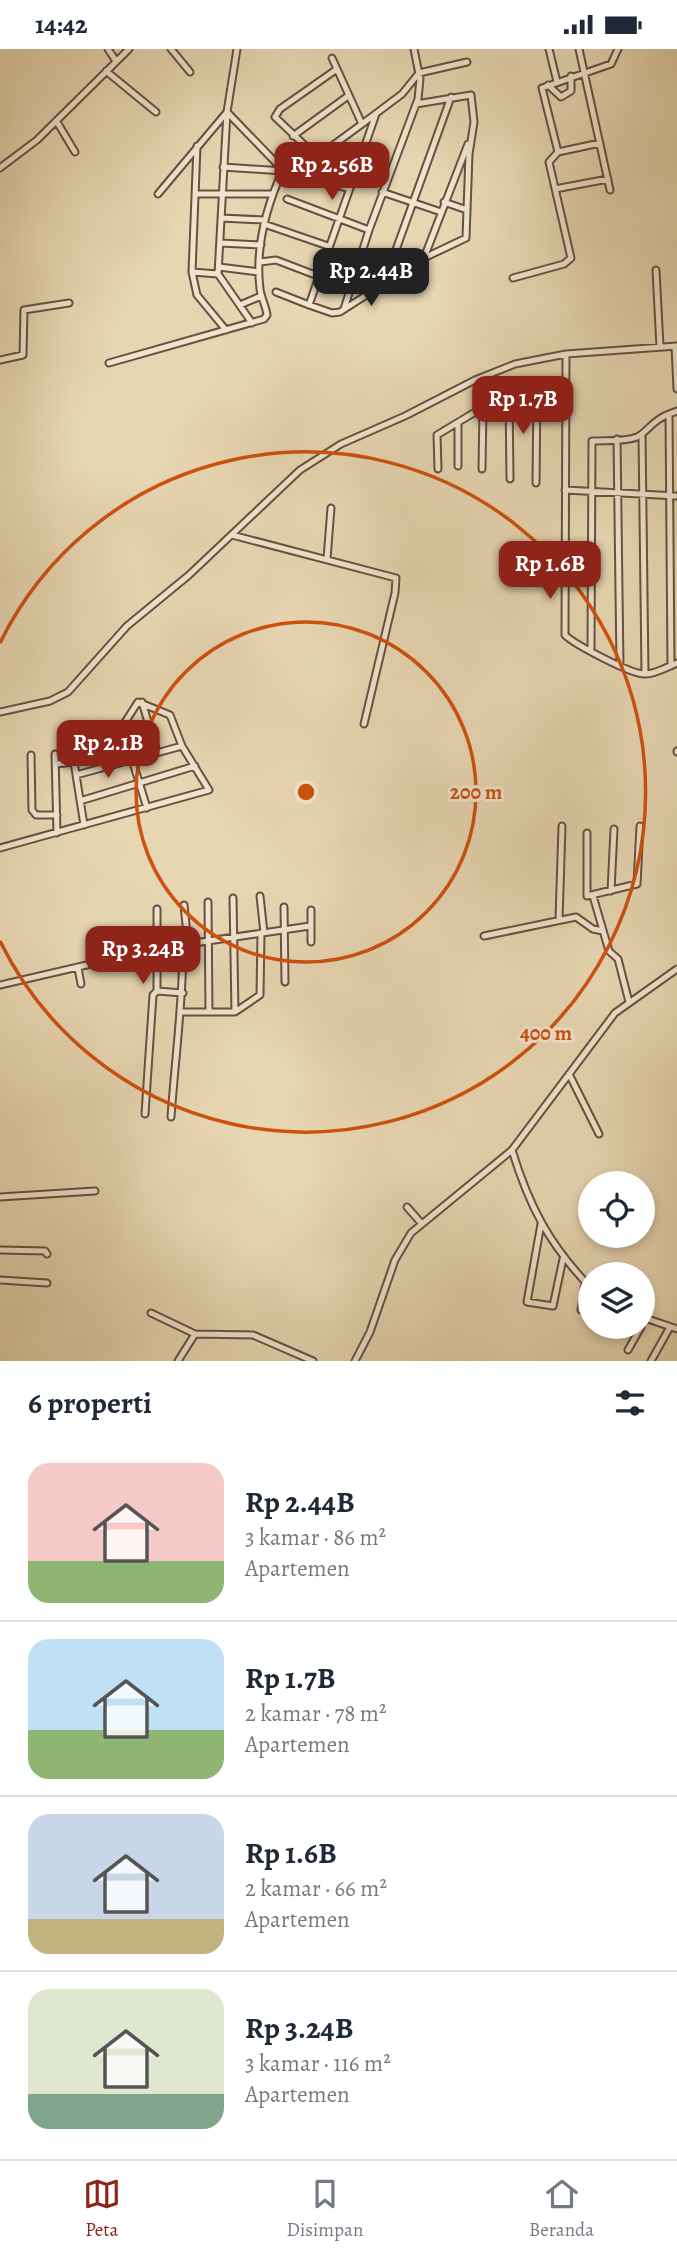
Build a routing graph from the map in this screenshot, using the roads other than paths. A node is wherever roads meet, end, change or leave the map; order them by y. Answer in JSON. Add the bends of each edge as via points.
{"nodes":[{"id":1,"x":108,"y":49,"type":"edge"},
{"id":2,"x":129,"y":49,"type":"edge"},
{"id":3,"x":171,"y":49,"type":"edge"},
{"id":4,"x":237,"y":49,"type":"edge"},
{"id":5,"x":414,"y":49,"type":"edge"},
{"id":6,"x":549,"y":49,"type":"edge"},
{"id":7,"x":579,"y":49,"type":"edge"},
{"id":8,"x":618,"y":49,"type":"edge"},
{"id":9,"x":331,"y":58,"type":"dead end"},
{"id":10,"x":116,"y":61,"type":"junction"},
{"id":11,"x":467,"y":62,"type":"dead end"},
{"id":12,"x":337,"y":69,"type":"junction"},
{"id":13,"x":106,"y":71,"type":"junction"},
{"id":14,"x":585,"y":71,"type":"junction"},
{"id":15,"x":190,"y":72,"type":"dead end"},
{"id":16,"x":419,"y":73,"type":"junction"},
{"id":17,"x":571,"y":76,"type":"junction"},
{"id":18,"x":557,"y":82,"type":"junction"},
{"id":19,"x":548,"y":85,"type":"junction"},
{"id":20,"x":348,"y":96,"type":"junction"},
{"id":21,"x":452,"y":97,"type":"junction"},
{"id":22,"x":416,"y":104,"type":"junction"},
{"id":23,"x":156,"y":112,"type":"dead end"},
{"id":24,"x":227,"y":112,"type":"junction"},
{"id":25,"x":376,"y":114,"type":"junction"},
{"id":26,"x":57,"y":123,"type":"junction"},
{"id":27,"x":362,"y":124,"type":"junction"},
{"id":28,"x":293,"y":136,"type":"junction"},
{"id":29,"x":471,"y":139,"type":"junction"},
{"id":30,"x":600,"y":143,"type":"junction"},
{"id":31,"x":197,"y":146,"type":"junction"},
{"id":32,"x":330,"y":148,"type":"junction"},
{"id":33,"x":75,"y":152,"type":"dead end"},
{"id":34,"x":558,"y":152,"type":"junction"},
{"id":35,"x":317,"y":157,"type":"junction"},
{"id":36,"x":223,"y":167,"type":"junction"},
{"id":37,"x":0,"y":168,"type":"edge"},
{"id":38,"x":283,"y":170,"type":"junction"},
{"id":39,"x":298,"y":172,"type":"junction"},
{"id":40,"x":320,"y":179,"type":"junction"},
{"id":41,"x":608,"y":179,"type":"junction"},
{"id":42,"x":349,"y":188,"type":"junction"},
{"id":43,"x":555,"y":189,"type":"junction"},
{"id":44,"x":610,"y":190,"type":"dead end"},
{"id":45,"x":382,"y":192,"type":"junction"},
{"id":46,"x":222,"y":193,"type":"junction"},
{"id":47,"x":158,"y":194,"type":"dead end"},
{"id":48,"x":195,"y":194,"type":"junction"},
{"id":49,"x":271,"y":194,"type":"junction"},
{"id":50,"x":287,"y":199,"type":"dead end"},
{"id":51,"x":413,"y":202,"type":"junction"},
{"id":52,"x":444,"y":202,"type":"junction"},
{"id":53,"x":467,"y":210,"type":"junction"},
{"id":54,"x":440,"y":212,"type":"junction"},
{"id":55,"x":221,"y":218,"type":"junction"},
{"id":56,"x":338,"y":218,"type":"junction"},
{"id":57,"x":264,"y":222,"type":"junction"},
{"id":58,"x":369,"y":230,"type":"junction"},
{"id":59,"x":220,"y":243,"type":"junction"},
{"id":60,"x":261,"y":246,"type":"junction"},
{"id":61,"x":328,"y":246,"type":"junction"},
{"id":62,"x":424,"y":258,"type":"junction"},
{"id":63,"x":260,"y":262,"type":"junction"},
{"id":64,"x":656,"y":269,"type":"dead end"},
{"id":65,"x":218,"y":271,"type":"junction"},
{"id":66,"x":192,"y":272,"type":"junction"},
{"id":67,"x":260,"y":272,"type":"junction"},
{"id":68,"x":318,"y":276,"type":"junction"},
{"id":69,"x":513,"y":278,"type":"dead end"},
{"id":70,"x":384,"y":283,"type":"junction"},
{"id":71,"x":276,"y":292,"type":"dead end"},
{"id":72,"x":261,"y":296,"type":"junction"},
{"id":73,"x":69,"y":303,"type":"dead end"},
{"id":74,"x":240,"y":305,"type":"junction"},
{"id":75,"x":309,"y":305,"type":"junction"},
{"id":76,"x":344,"y":309,"type":"junction"},
{"id":77,"x":252,"y":323,"type":"junction"},
{"id":78,"x":226,"y":330,"type":"junction"},
{"id":79,"x":676,"y":346,"type":"edge"},
{"id":80,"x":660,"y":347,"type":"junction"},
{"id":81,"x":566,"y":354,"type":"junction"},
{"id":82,"x":0,"y":360,"type":"edge"},
{"id":83,"x":108,"y":363,"type":"dead end"},
{"id":84,"x":565,"y":385,"type":"junction"},
{"id":85,"x":677,"y":389,"type":"edge"},
{"id":86,"x":537,"y":390,"type":"junction"},
{"id":87,"x":509,"y":396,"type":"junction"},
{"id":88,"x":483,"y":409,"type":"junction"},
{"id":89,"x":677,"y":411,"type":"edge"},
{"id":90,"x":669,"y":414,"type":"junction"},
{"id":91,"x":458,"y":423,"type":"junction"},
{"id":92,"x":642,"y":434,"type":"junction"},
{"id":93,"x":617,"y":439,"type":"junction"},
{"id":94,"x":458,"y":466,"type":"dead end"},
{"id":95,"x":438,"y":469,"type":"dead end"},
{"id":96,"x":482,"y":469,"type":"dead end"},
{"id":97,"x":510,"y":479,"type":"dead end"},
{"id":98,"x":537,"y":483,"type":"dead end"},
{"id":99,"x":565,"y":490,"type":"junction"},
{"id":100,"x":592,"y":492,"type":"junction"},
{"id":101,"x":618,"y":493,"type":"junction"},
{"id":102,"x":644,"y":494,"type":"junction"},
{"id":103,"x":674,"y":496,"type":"edge"},
{"id":104,"x":331,"y":508,"type":"dead end"},
{"id":105,"x":232,"y":535,"type":"junction"},
{"id":106,"x":327,"y":559,"type":"junction"},
{"id":107,"x":591,"y":649,"type":"junction"},
{"id":108,"x":674,"y":664,"type":"edge"},
{"id":109,"x":620,"y":666,"type":"junction"},
{"id":110,"x":645,"y":674,"type":"junction"},
{"id":111,"x":142,"y":702,"type":"junction"},
{"id":112,"x":0,"y":712,"type":"edge"},
{"id":113,"x":364,"y":724,"type":"dead end"},
{"id":114,"x":124,"y":733,"type":"junction"},
{"id":115,"x":182,"y":745,"type":"junction"},
{"id":116,"x":157,"y":752,"type":"junction"},
{"id":117,"x":55,"y":754,"type":"dead end"},
{"id":118,"x":31,"y":755,"type":"dead end"},
{"id":119,"x":132,"y":760,"type":"junction"},
{"id":120,"x":74,"y":762,"type":"junction"},
{"id":121,"x":56,"y":764,"type":"junction"},
{"id":122,"x":195,"y":766,"type":"junction"},
{"id":123,"x":76,"y":775,"type":"junction"},
{"id":124,"x":139,"y":784,"type":"junction"},
{"id":125,"x":80,"y":801,"type":"junction"},
{"id":126,"x":147,"y":808,"type":"junction"},
{"id":127,"x":57,"y":815,"type":"junction"},
{"id":128,"x":84,"y":825,"type":"junction"},
{"id":129,"x":562,"y":826,"type":"dead end"},
{"id":130,"x":640,"y":826,"type":"dead end"},
{"id":131,"x":614,"y":829,"type":"dead end"},
{"id":132,"x":57,"y":833,"type":"junction"},
{"id":133,"x":587,"y":833,"type":"dead end"},
{"id":134,"x":0,"y":848,"type":"edge"},
{"id":135,"x":611,"y":891,"type":"junction"},
{"id":136,"x":260,"y":896,"type":"dead end"},
{"id":137,"x":593,"y":896,"type":"junction"},
{"id":138,"x":233,"y":898,"type":"dead end"},
{"id":139,"x":208,"y":902,"type":"dead end"},
{"id":140,"x":184,"y":905,"type":"dead end"},
{"id":141,"x":284,"y":907,"type":"dead end"},
{"id":142,"x":157,"y":909,"type":"dead end"},
{"id":143,"x":311,"y":911,"type":"dead end"},
{"id":144,"x":559,"y":919,"type":"junction"},
{"id":145,"x":310,"y":926,"type":"junction"},
{"id":146,"x":284,"y":930,"type":"junction"},
{"id":147,"x":603,"y":931,"type":"junction"},
{"id":148,"x":262,"y":933,"type":"junction"},
{"id":149,"x":484,"y":936,"type":"dead end"},
{"id":150,"x":235,"y":937,"type":"junction"},
{"id":151,"x":110,"y":940,"type":"dead end"},
{"id":152,"x":209,"y":941,"type":"junction"},
{"id":153,"x":311,"y":942,"type":"dead end"},
{"id":154,"x":186,"y":944,"type":"junction"},
{"id":155,"x":158,"y":949,"type":"junction"},
{"id":156,"x":114,"y":959,"type":"junction"},
{"id":157,"x":78,"y":968,"type":"junction"},
{"id":158,"x":677,"y":969,"type":"edge"},
{"id":159,"x":285,"y":982,"type":"dead end"},
{"id":160,"x":81,"y":984,"type":"dead end"},
{"id":161,"x":0,"y":985,"type":"edge"},
{"id":162,"x":157,"y":991,"type":"junction"},
{"id":163,"x":183,"y":993,"type":"junction"},
{"id":164,"x":629,"y":1002,"type":"junction"},
{"id":165,"x":182,"y":1012,"type":"junction"},
{"id":166,"x":209,"y":1012,"type":"junction"},
{"id":167,"x":235,"y":1012,"type":"junction"},
{"id":168,"x":569,"y":1074,"type":"junction"},
{"id":169,"x":145,"y":1114,"type":"dead end"},
{"id":170,"x":172,"y":1117,"type":"dead end"},
{"id":171,"x":598,"y":1134,"type":"dead end"},
{"id":172,"x":512,"y":1150,"type":"junction"},
{"id":173,"x":95,"y":1191,"type":"dead end"},
{"id":174,"x":0,"y":1197,"type":"edge"},
{"id":175,"x":407,"y":1207,"type":"dead end"},
{"id":176,"x":422,"y":1224,"type":"junction"},
{"id":177,"x":541,"y":1224,"type":"junction"},
{"id":178,"x":0,"y":1250,"type":"edge"},
{"id":179,"x":47,"y":1254,"type":"dead end"},
{"id":180,"x":563,"y":1259,"type":"junction"},
{"id":181,"x":578,"y":1275,"type":"edge"},
{"id":182,"x":0,"y":1280,"type":"edge"},
{"id":183,"x":47,"y":1283,"type":"dead end"},
{"id":184,"x":151,"y":1313,"type":"dead end"},
{"id":185,"x":655,"y":1321,"type":"edge"},
{"id":186,"x":670,"y":1327,"type":"junction"},
{"id":187,"x":677,"y":1329,"type":"edge"},
{"id":188,"x":195,"y":1334,"type":"junction"},
{"id":189,"x":634,"y":1339,"type":"edge"},
{"id":190,"x":628,"y":1350,"type":"dead end"},
{"id":191,"x":178,"y":1361,"type":"edge"},
{"id":192,"x":313,"y":1361,"type":"edge"},
{"id":193,"x":355,"y":1361,"type":"edge"},
{"id":194,"x":651,"y":1361,"type":"edge"}],
"edges":[{"from":1,"to":10,"type":"street"},
{"from":2,"to":10,"type":"street"},
{"from":3,"to":15,"type":"street"},
{"from":4,"to":24,"type":"street"},
{"from":5,"to":16,"type":"street"},
{"from":6,"to":18,"type":"street"},
{"from":7,"to":14,"type":"street"},
{"from":8,"to":14,"type":"street","via":[[611,64]]},
{"from":9,"to":12,"type":"street"},
{"from":10,"to":13,"type":"street"},
{"from":11,"to":16,"type":"street"},
{"from":12,"to":20,"type":"street"},
{"from":12,"to":28,"type":"street","via":[[277,112],[276,119]]},
{"from":13,"to":23,"type":"street"},
{"from":13,"to":26,"type":"street"},
{"from":14,"to":17,"type":"street"},
{"from":14,"to":30,"type":"street"},
{"from":16,"to":22,"type":"street"},
{"from":16,"to":25,"type":"street"},
{"from":17,"to":18,"type":"street"},
{"from":17,"to":19,"type":"street","via":[[571,91],[562,96]]},
{"from":18,"to":19,"type":"street"},
{"from":19,"to":34,"type":"street","via":[[542,88]]},
{"from":20,"to":27,"type":"street"},
{"from":20,"to":28,"type":"street"},
{"from":21,"to":22,"type":"street"},
{"from":21,"to":29,"type":"street","via":[[471,95]]},
{"from":21,"to":51,"type":"street"},
{"from":22,"to":45,"type":"street"},
{"from":24,"to":31,"type":"street"},
{"from":24,"to":36,"type":"street"},
{"from":24,"to":38,"type":"street"},
{"from":25,"to":27,"type":"street"},
{"from":25,"to":42,"type":"street"},
{"from":26,"to":33,"type":"street"},
{"from":26,"to":37,"type":"street"},
{"from":27,"to":32,"type":"street"},
{"from":28,"to":35,"type":"street"},
{"from":29,"to":52,"type":"street"},
{"from":29,"to":53,"type":"street"},
{"from":30,"to":34,"type":"street"},
{"from":30,"to":41,"type":"street"},
{"from":31,"to":47,"type":"street"},
{"from":31,"to":48,"type":"street"},
{"from":32,"to":35,"type":"street"},
{"from":32,"to":40,"type":"street"},
{"from":34,"to":43,"type":"street","via":[[549,162]]},
{"from":35,"to":39,"type":"street"},
{"from":36,"to":38,"type":"street"},
{"from":36,"to":46,"type":"street"},
{"from":38,"to":39,"type":"street"},
{"from":38,"to":49,"type":"street"},
{"from":39,"to":40,"type":"street"},
{"from":40,"to":42,"type":"street"},
{"from":41,"to":43,"type":"street"},
{"from":41,"to":44,"type":"street"},
{"from":42,"to":56,"type":"street"},
{"from":43,"to":69,"type":"street","via":[[571,258]]},
{"from":45,"to":51,"type":"street"},
{"from":45,"to":58,"type":"street"},
{"from":46,"to":48,"type":"street"},
{"from":46,"to":49,"type":"street"},
{"from":46,"to":55,"type":"street"},
{"from":48,"to":66,"type":"street"},
{"from":49,"to":57,"type":"street"},
{"from":50,"to":56,"type":"street"},
{"from":51,"to":54,"type":"street"},
{"from":51,"to":70,"type":"street"},
{"from":52,"to":53,"type":"street"},
{"from":52,"to":54,"type":"street"},
{"from":53,"to":62,"type":"street","via":[[465,239]]},
{"from":54,"to":62,"type":"street"},
{"from":55,"to":57,"type":"street"},
{"from":55,"to":59,"type":"street"},
{"from":56,"to":58,"type":"street"},
{"from":56,"to":61,"type":"street"},
{"from":57,"to":60,"type":"street"},
{"from":57,"to":61,"type":"street"},
{"from":58,"to":76,"type":"street"},
{"from":59,"to":60,"type":"street"},
{"from":59,"to":65,"type":"street"},
{"from":60,"to":63,"type":"street"},
{"from":61,"to":68,"type":"street"},
{"from":62,"to":70,"type":"street"},
{"from":63,"to":67,"type":"street"},
{"from":63,"to":68,"type":"street","via":[[276,260]]},
{"from":64,"to":80,"type":"street"},
{"from":65,"to":66,"type":"street"},
{"from":65,"to":67,"type":"street"},
{"from":65,"to":74,"type":"street"},
{"from":66,"to":78,"type":"street","via":[[197,295]]},
{"from":67,"to":72,"type":"street"},
{"from":68,"to":75,"type":"street"},
{"from":70,"to":76,"type":"street"},
{"from":71,"to":75,"type":"street"},
{"from":72,"to":74,"type":"street"},
{"from":72,"to":77,"type":"street","via":[[267,316]]},
{"from":73,"to":82,"type":"street","via":[[24,310],[23,355]]},
{"from":74,"to":77,"type":"street"},
{"from":75,"to":76,"type":"street","via":[[332,313]]},
{"from":77,"to":78,"type":"street"},
{"from":78,"to":83,"type":"street"},
{"from":79,"to":80,"type":"street"},
{"from":79,"to":85,"type":"street"},
{"from":80,"to":81,"type":"street"},
{"from":81,"to":84,"type":"street"},
{"from":81,"to":105,"type":"street","via":[[489,374],[341,444],[300,470]]},
{"from":84,"to":86,"type":"street"},
{"from":84,"to":99,"type":"street"},
{"from":86,"to":87,"type":"street"},
{"from":86,"to":98,"type":"street"},
{"from":87,"to":88,"type":"street"},
{"from":87,"to":97,"type":"street"},
{"from":88,"to":91,"type":"street"},
{"from":88,"to":96,"type":"street"},
{"from":89,"to":90,"type":"street"},
{"from":90,"to":92,"type":"street","via":[[651,422]]},
{"from":90,"to":103,"type":"street"},
{"from":91,"to":94,"type":"street"},
{"from":91,"to":95,"type":"street","via":[[437,435]]},
{"from":92,"to":93,"type":"street"},
{"from":92,"to":102,"type":"street"},
{"from":93,"to":100,"type":"street","via":[[592,440]]},
{"from":93,"to":101,"type":"street"},
{"from":99,"to":100,"type":"street"},
{"from":99,"to":107,"type":"street","via":[[565,632]]},
{"from":100,"to":101,"type":"street"},
{"from":100,"to":107,"type":"street"},
{"from":101,"to":102,"type":"street"},
{"from":101,"to":109,"type":"street"},
{"from":102,"to":103,"type":"street"},
{"from":102,"to":110,"type":"street"},
{"from":103,"to":108,"type":"street"},
{"from":104,"to":106,"type":"street"},
{"from":105,"to":106,"type":"street"},
{"from":105,"to":112,"type":"street","via":[[116,636],[68,692],[50,701]]},
{"from":106,"to":113,"type":"street","via":[[390,574],[397,580]]},
{"from":107,"to":109,"type":"street"},
{"from":108,"to":110,"type":"street"},
{"from":109,"to":110,"type":"street"},
{"from":111,"to":114,"type":"street","via":[[136,702],[124,720]]},
{"from":111,"to":115,"type":"street","via":[[170,715]]},
{"from":111,"to":116,"type":"street"},
{"from":114,"to":119,"type":"street"},
{"from":114,"to":120,"type":"street","via":[[97,743]]},
{"from":115,"to":116,"type":"street"},
{"from":115,"to":122,"type":"street"},
{"from":116,"to":119,"type":"street"},
{"from":117,"to":121,"type":"street"},
{"from":118,"to":127,"type":"street","via":[[32,810],[36,815]]},
{"from":119,"to":123,"type":"street"},
{"from":119,"to":124,"type":"street"},
{"from":120,"to":121,"type":"street"},
{"from":120,"to":123,"type":"street"},
{"from":121,"to":127,"type":"street"},
{"from":122,"to":124,"type":"street"},
{"from":122,"to":126,"type":"street","via":[[209,790]]},
{"from":123,"to":125,"type":"street"},
{"from":124,"to":125,"type":"street"},
{"from":124,"to":126,"type":"street"},
{"from":125,"to":128,"type":"street"},
{"from":126,"to":128,"type":"street"},
{"from":127,"to":132,"type":"street"},
{"from":128,"to":132,"type":"street"},
{"from":129,"to":144,"type":"street"},
{"from":130,"to":135,"type":"street","via":[[637,884]]},
{"from":131,"to":135,"type":"street"},
{"from":132,"to":134,"type":"street"},
{"from":133,"to":137,"type":"street","via":[[585,894]]},
{"from":135,"to":137,"type":"street"},
{"from":136,"to":148,"type":"street"},
{"from":137,"to":147,"type":"street"},
{"from":138,"to":150,"type":"street"},
{"from":139,"to":152,"type":"street"},
{"from":140,"to":154,"type":"street"},
{"from":141,"to":146,"type":"street"},
{"from":142,"to":155,"type":"street"},
{"from":143,"to":145,"type":"street"},
{"from":144,"to":147,"type":"street","via":[[576,917]]},
{"from":144,"to":149,"type":"street"},
{"from":145,"to":146,"type":"street"},
{"from":145,"to":153,"type":"street"},
{"from":146,"to":148,"type":"street"},
{"from":146,"to":159,"type":"street"},
{"from":147,"to":164,"type":"street","via":[[609,951],[618,959]]},
{"from":148,"to":150,"type":"street"},
{"from":148,"to":167,"type":"street","via":[[261,994]]},
{"from":150,"to":152,"type":"street"},
{"from":150,"to":167,"type":"street"},
{"from":151,"to":156,"type":"street"},
{"from":152,"to":154,"type":"street"},
{"from":152,"to":166,"type":"street"},
{"from":154,"to":155,"type":"street"},
{"from":154,"to":163,"type":"street"},
{"from":155,"to":156,"type":"street"},
{"from":155,"to":162,"type":"street"},
{"from":156,"to":157,"type":"street"},
{"from":157,"to":160,"type":"street"},
{"from":157,"to":161,"type":"street"},
{"from":158,"to":164,"type":"street"},
{"from":162,"to":163,"type":"street"},
{"from":162,"to":169,"type":"street","via":[[153,995]]},
{"from":163,"to":165,"type":"street"},
{"from":164,"to":168,"type":"street","via":[[615,1013]]},
{"from":165,"to":166,"type":"street"},
{"from":165,"to":170,"type":"street"},
{"from":166,"to":167,"type":"street"},
{"from":168,"to":171,"type":"street"},
{"from":168,"to":172,"type":"street"},
{"from":172,"to":176,"type":"street"},
{"from":172,"to":177,"type":"street"},
{"from":173,"to":174,"type":"street"},
{"from":175,"to":176,"type":"street"},
{"from":176,"to":193,"type":"street","via":[[402,1245]]},
{"from":177,"to":180,"type":"street"},
{"from":177,"to":180,"type":"street","via":[[527,1302],[553,1306]]},
{"from":178,"to":179,"type":"street"},
{"from":180,"to":181,"type":"street"},
{"from":182,"to":183,"type":"street"},
{"from":184,"to":188,"type":"street"},
{"from":185,"to":186,"type":"street"},
{"from":186,"to":187,"type":"street"},
{"from":186,"to":194,"type":"street"},
{"from":188,"to":191,"type":"street"},
{"from":188,"to":192,"type":"street","via":[[253,1335]]},
{"from":189,"to":190,"type":"street"}]}
